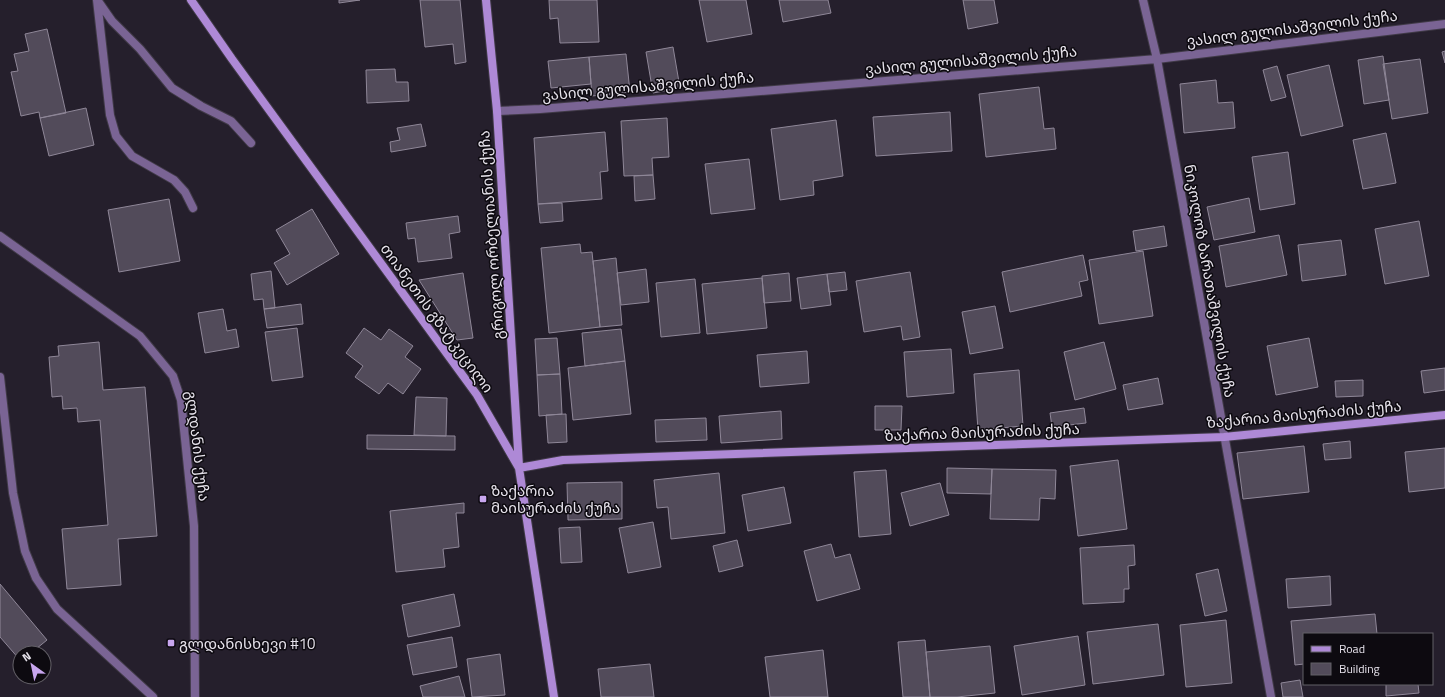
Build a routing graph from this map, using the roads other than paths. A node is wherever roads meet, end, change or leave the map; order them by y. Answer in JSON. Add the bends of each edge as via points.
{"nodes":[{"id":1,"x":98,"y":0,"type":"edge"},
{"id":2,"x":191,"y":0,"type":"edge"},
{"id":3,"x":486,"y":0,"type":"edge"},
{"id":4,"x":1143,"y":0,"type":"edge"},
{"id":5,"x":1445,"y":24,"type":"edge"},
{"id":6,"x":1157,"y":59,"type":"junction"},
{"id":7,"x":497,"y":111,"type":"junction"},
{"id":8,"x":251,"y":143,"type":"dead end"},
{"id":9,"x":192,"y":208,"type":"dead end"},
{"id":10,"x":0,"y":236,"type":"edge"},
{"id":11,"x":0,"y":377,"type":"edge"},
{"id":12,"x":1445,"y":415,"type":"edge"},
{"id":13,"x":1224,"y":437,"type":"junction"},
{"id":14,"x":519,"y":468,"type":"junction"},
{"id":15,"x":153,"y":697,"type":"edge"},
{"id":16,"x":195,"y":697,"type":"edge"},
{"id":17,"x":554,"y":697,"type":"edge"},
{"id":18,"x":1271,"y":697,"type":"edge"}],
"edges":[{"from":1,"to":8,"type":"street","via":[[112,21],[140,49],[172,88],[200,106],[231,121]]},
{"from":1,"to":9,"type":"street","via":[[110,115],[116,136],[132,156],[174,180],[185,192]]},
{"from":2,"to":14,"type":"street","name":"თიანეთის გზატკეცილი","via":[[477,395]]},
{"from":3,"to":7,"type":"street","name":"გრიგოლ ორბელიანის ქუჩა"},
{"from":4,"to":6,"type":"street","name":"ნიკოლოზ ბარათაშვილის ქუჩა"},
{"from":5,"to":6,"type":"street","name":"ვასილ გულისაშვილის ქუჩა"},
{"from":6,"to":7,"type":"street","name":"ვასილ გულისაშვილის ქუჩა","via":[[548,109]]},
{"from":6,"to":13,"type":"street","name":"ნიკოლოზ ბარათაშვილის ქუჩა"},
{"from":7,"to":14,"type":"street","name":"გრიგოლ ორბელიანის ქუჩა"},
{"from":10,"to":16,"type":"street","name":"გლდანის ქუჩა","via":[[140,336],[173,376],[181,400],[194,526]]},
{"from":11,"to":15,"type":"street","via":[[13,493],[25,551],[36,578],[57,609]]},
{"from":12,"to":13,"type":"street","name":"ზაქარია მაისურაძის ქუჩა"},
{"from":13,"to":14,"type":"street","name":"ზაქარია მაისურაძის ქუჩა","via":[[563,460]]},
{"from":13,"to":18,"type":"street","name":"ნიკოლოზ ბარათაშვილის ქუჩა"},
{"from":14,"to":17,"type":"street","name":"თიანეთის გზატკეცილი"}]}
